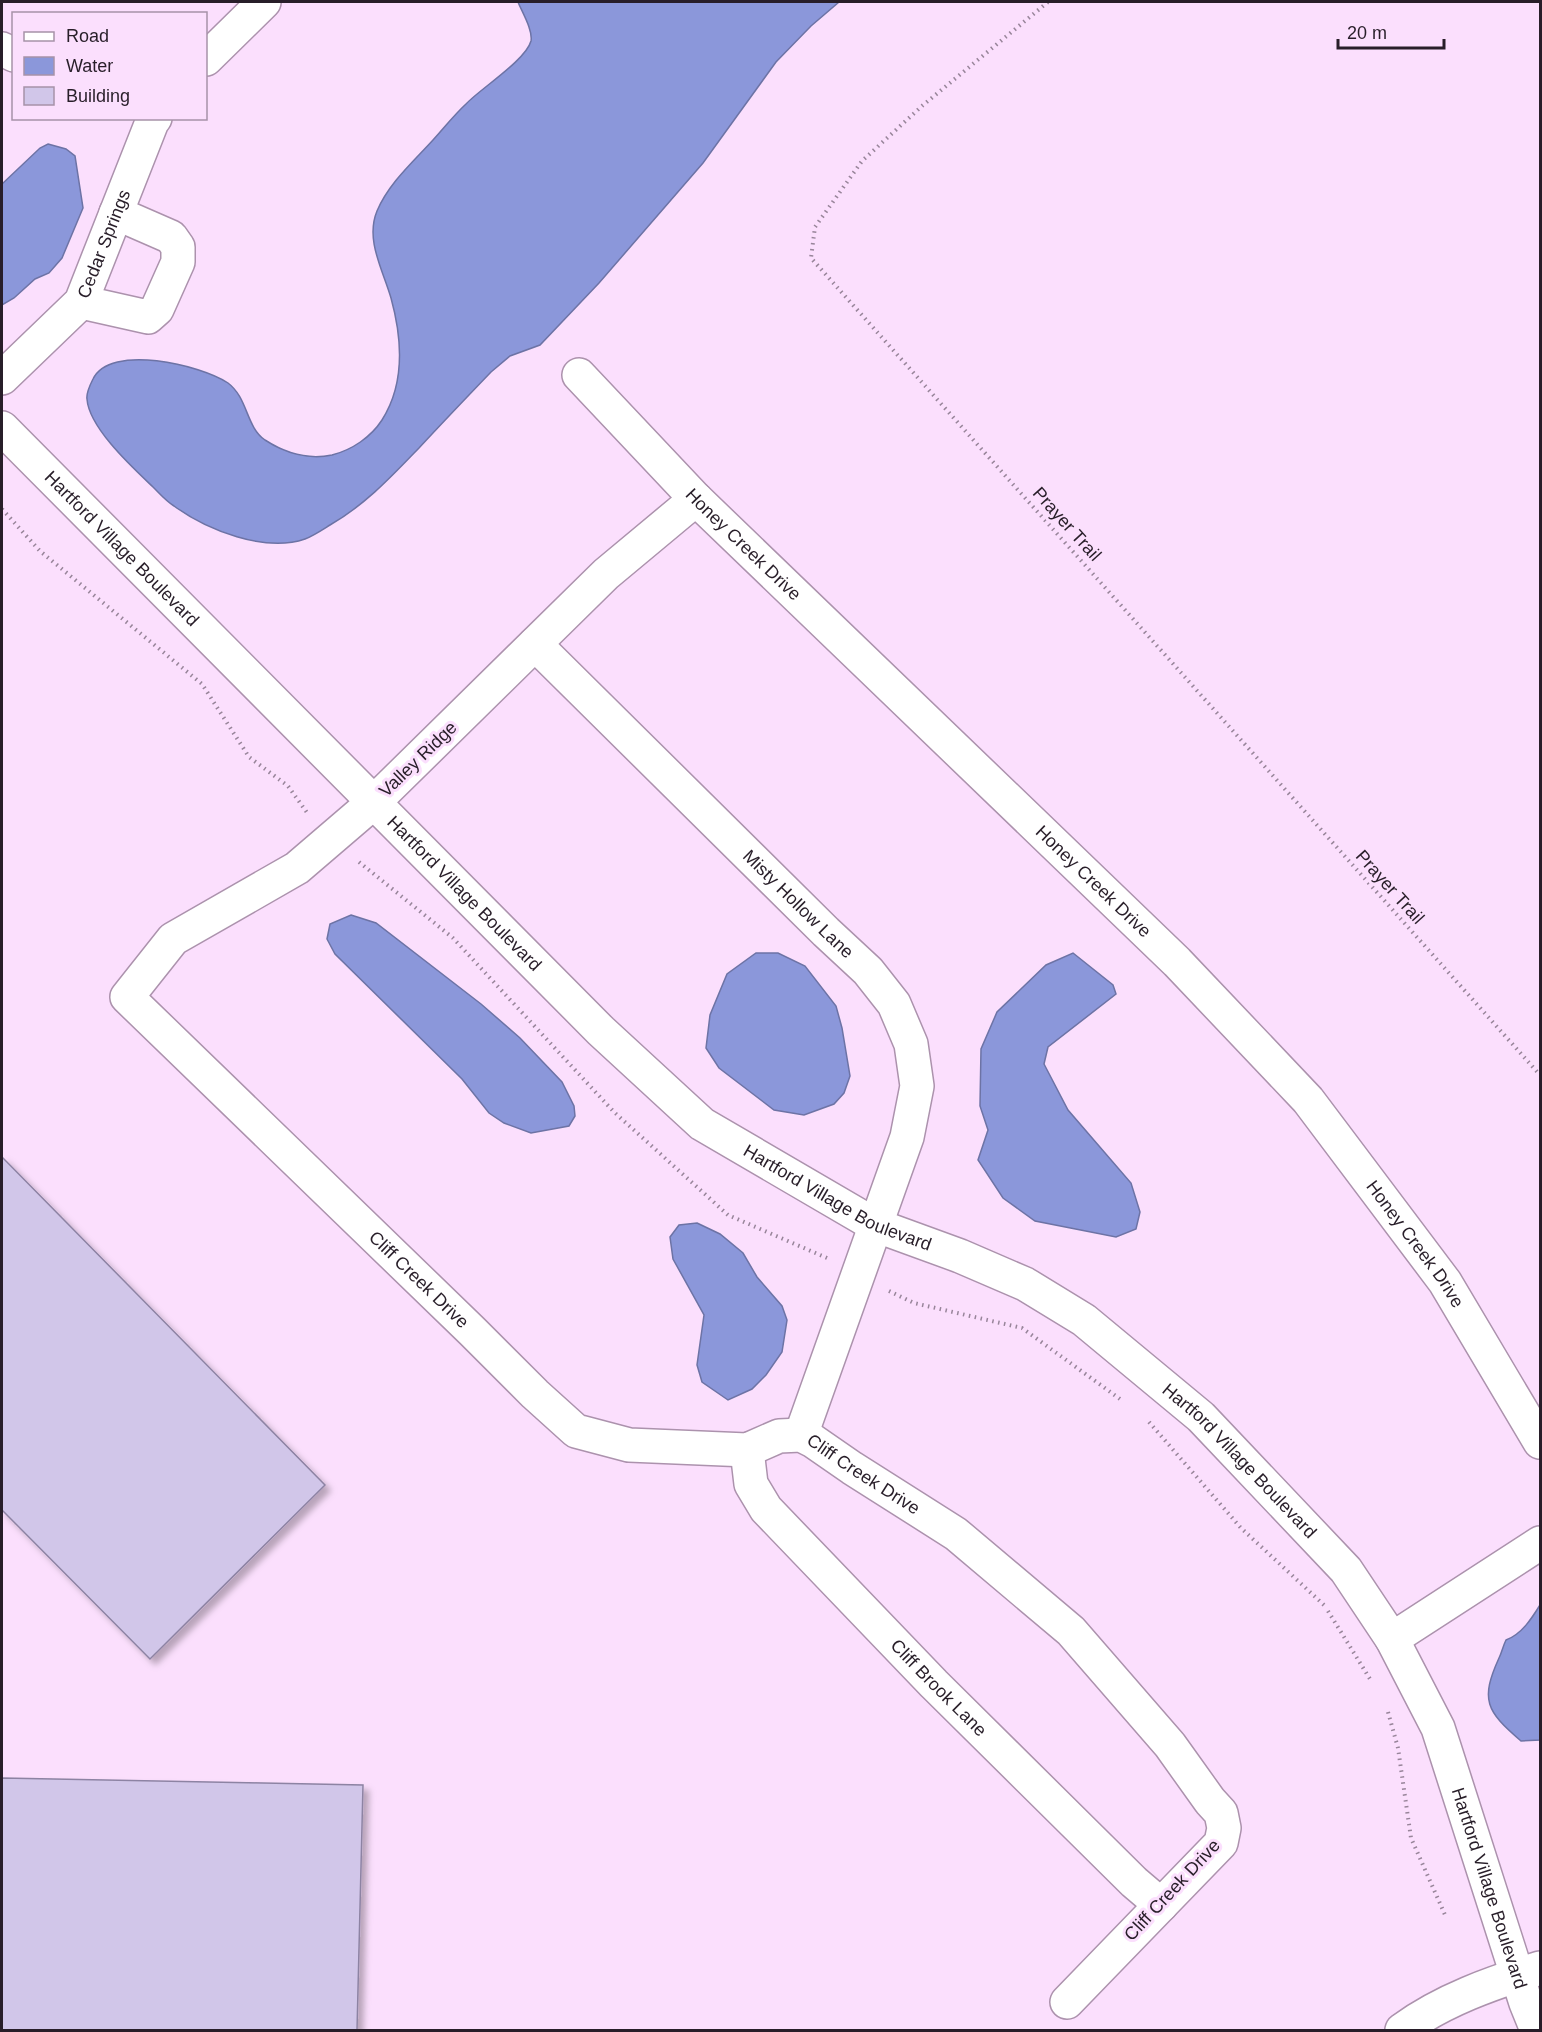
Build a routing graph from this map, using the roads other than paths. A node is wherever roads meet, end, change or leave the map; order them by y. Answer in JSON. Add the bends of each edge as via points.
{"nodes":[{"id":1,"x":264,"y":2,"type":"edge"},
{"id":2,"x":207,"y":58,"type":"edge"},
{"id":3,"x":150,"y":120,"type":"edge"},
{"id":4,"x":116,"y":213,"type":"junction"},
{"id":5,"x":81,"y":302,"type":"junction"},
{"id":6,"x":579,"y":375,"type":"dead end"},
{"id":7,"x":2,"y":378,"type":"edge"},
{"id":8,"x":2,"y":428,"type":"edge"},
{"id":9,"x":696,"y":499,"type":"junction"},
{"id":10,"x":535,"y":644,"type":"junction"},
{"id":11,"x":374,"y":802,"type":"junction"},
{"id":12,"x":127,"y":997,"type":"joint"},
{"id":13,"x":875,"y":1225,"type":"junction"},
{"id":14,"x":801,"y":1435,"type":"junction"},
{"id":15,"x":1540,"y":1442,"type":"edge"},
{"id":16,"x":747,"y":1450,"type":"junction"},
{"id":17,"x":1540,"y":1543,"type":"edge"},
{"id":18,"x":1392,"y":1639,"type":"junction"},
{"id":19,"x":1161,"y":1905,"type":"junction"},
{"id":20,"x":1529,"y":1971,"type":"edge"},
{"id":21,"x":1067,"y":2002,"type":"dead end"},
{"id":22,"x":1402,"y":2031,"type":"edge"},
{"id":23,"x":1537,"y":2031,"type":"edge"}],
"edges":[{"from":1,"to":2,"type":"street"},
{"from":3,"to":4,"type":"street","name":"Cedar Springs"},
{"from":4,"to":5,"type":"street","name":"Cedar Springs"},
{"from":4,"to":5,"type":"street","via":[[171,237],[178,247],[178,262],[157,309],[148,317]]},
{"from":5,"to":7,"type":"street","name":"Cedar Springs"},
{"from":6,"to":9,"type":"street","name":"Honey Creek Drive"},
{"from":8,"to":11,"type":"street","name":"Hartford Village Boulevard"},
{"from":9,"to":10,"type":"street","name":"Valley Ridge","via":[[606,574]]},
{"from":9,"to":15,"type":"street","name":"Honey Creek Drive","via":[[1177,962],[1308,1100],[1445,1282]]},
{"from":10,"to":11,"type":"street","name":"Valley Ridge"},
{"from":10,"to":13,"type":"street","name":"Misty Hollow Lane","via":[[868,971],[894,1004],[911,1044],[918,1086],[908,1137]]},
{"from":11,"to":12,"type":"street","name":"Valley Ridge","via":[[297,868],[173,939]]},
{"from":11,"to":13,"type":"street","name":"Hartford Village Boulevard","via":[[601,1031],[702,1124]]},
{"from":12,"to":16,"type":"street","name":"Cliff Creek Drive","via":[[576,1431],[629,1445]]},
{"from":13,"to":14,"type":"street","name":"Misty Hollow Lane"},
{"from":13,"to":18,"type":"street","name":"Hartford Village Boulevard","via":[[1025,1284],[1084,1320],[1201,1417],[1346,1570]]},
{"from":14,"to":16,"type":"street","name":"Cliff Creek Drive","via":[[779,1436]]},
{"from":14,"to":19,"type":"street","name":"Cliff Creek Drive","via":[[974,1549],[1071,1631],[1170,1745],[1221,1813],[1224,1828],[1221,1843]]},
{"from":16,"to":19,"type":"street","name":"Cliff Brook Lane","via":[[751,1484],[766,1509],[934,1684]]},
{"from":17,"to":18,"type":"street"},
{"from":18,"to":20,"type":"street","name":"Hartford Village Boulevard","via":[[1438,1728]]},
{"from":19,"to":21,"type":"street","name":"Cliff Creek Drive"},
{"from":20,"to":22,"type":"street","via":[[1468,1993],[1422,2016]]},
{"from":20,"to":23,"type":"street","name":"Hartford Village Boulevard"}]}
